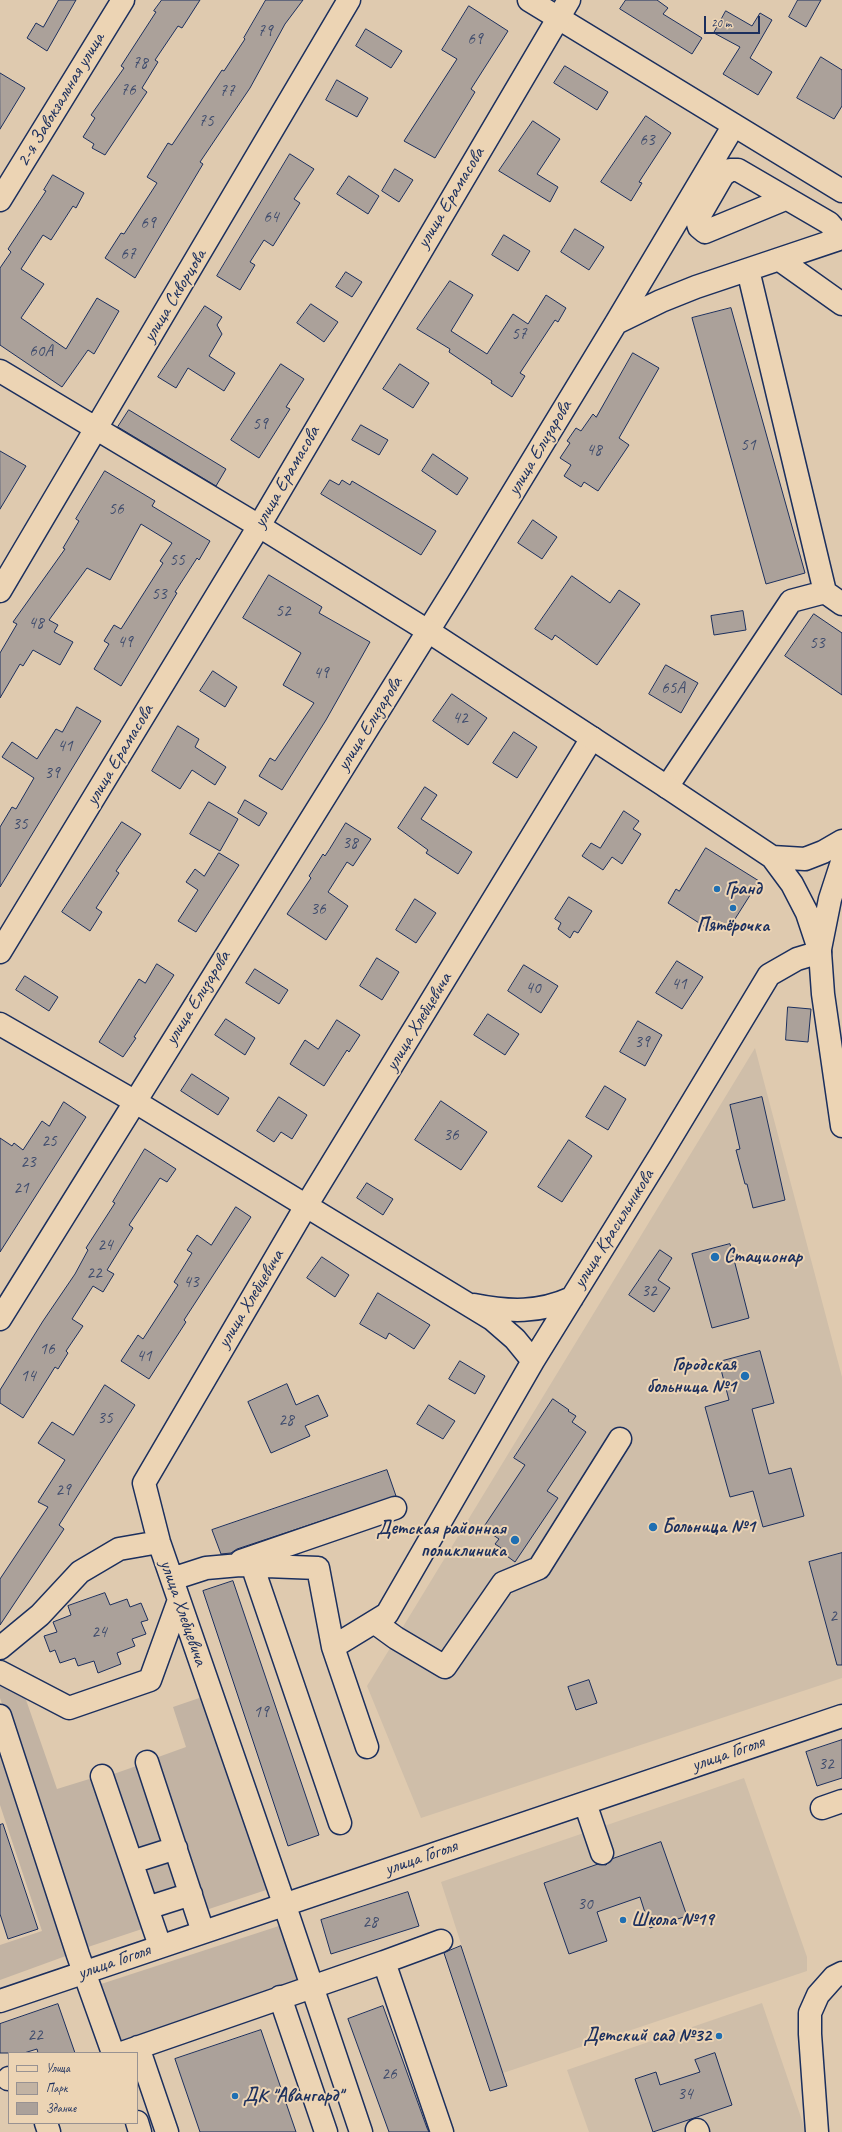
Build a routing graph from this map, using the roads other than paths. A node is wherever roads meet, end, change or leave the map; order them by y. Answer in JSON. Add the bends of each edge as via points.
{"nodes":[{"id":1,"x":123,"y":0,"type":"edge"},
{"id":2,"x":349,"y":0,"type":"edge"},
{"id":3,"x":529,"y":0,"type":"edge"},
{"id":4,"x":564,"y":9,"type":"edge"},
{"id":5,"x":734,"y":125,"type":"junction"},
{"id":6,"x":842,"y":191,"type":"edge"},
{"id":7,"x":785,"y":199,"type":"dead end"},
{"id":8,"x":0,"y":200,"type":"edge"},
{"id":9,"x":840,"y":239,"type":"edge"},
{"id":10,"x":780,"y":260,"type":"junction"},
{"id":11,"x":748,"y":270,"type":"junction"},
{"id":12,"x":842,"y":304,"type":"edge"},
{"id":13,"x":616,"y":323,"type":"junction"},
{"id":14,"x":0,"y":371,"type":"edge"},
{"id":15,"x":96,"y":429,"type":"junction"},
{"id":16,"x":259,"y":526,"type":"junction"},
{"id":17,"x":0,"y":591,"type":"edge"},
{"id":18,"x":833,"y":598,"type":"edge"},
{"id":19,"x":428,"y":631,"type":"junction"},
{"id":20,"x":592,"y":738,"type":"junction"},
{"id":21,"x":667,"y":786,"type":"junction"},
{"id":22,"x":842,"y":841,"type":"edge"},
{"id":23,"x":772,"y":857,"type":"junction"},
{"id":24,"x":842,"y":862,"type":"edge"},
{"id":25,"x":0,"y":952,"type":"edge"},
{"id":26,"x":820,"y":952,"type":"junction"},
{"id":27,"x":0,"y":1024,"type":"edge"},
{"id":28,"x":134,"y":1101,"type":"junction"},
{"id":29,"x":842,"y":1126,"type":"edge"},
{"id":30,"x":306,"y":1206,"type":"junction"},
{"id":31,"x":572,"y":1298,"type":"junction"},
{"id":32,"x":466,"y":1303,"type":"junction"},
{"id":33,"x":0,"y":1319,"type":"edge"},
{"id":34,"x":533,"y":1361,"type":"junction"},
{"id":35,"x":620,"y":1439,"type":"dead end"},
{"id":36,"x":395,"y":1508,"type":"dead end"},
{"id":37,"x":159,"y":1542,"type":"junction"},
{"id":38,"x":252,"y":1565,"type":"junction"},
{"id":39,"x":223,"y":1566,"type":"junction"},
{"id":40,"x":172,"y":1579,"type":"junction"},
{"id":41,"x":179,"y":1600,"type":"junction"},
{"id":42,"x":380,"y":1618,"type":"junction"},
{"id":43,"x":333,"y":1647,"type":"junction"},
{"id":44,"x":0,"y":1648,"type":"edge"},
{"id":45,"x":0,"y":1672,"type":"edge"},
{"id":46,"x":0,"y":1716,"type":"edge"},
{"id":47,"x":842,"y":1716,"type":"edge"},
{"id":48,"x":367,"y":1747,"type":"dead end"},
{"id":49,"x":148,"y":1762,"type":"dead end"},
{"id":50,"x":102,"y":1776,"type":"dead end"},
{"id":51,"x":842,"y":1801,"type":"edge"},
{"id":52,"x":585,"y":1802,"type":"junction"},
{"id":53,"x":822,"y":1808,"type":"dead end"},
{"id":54,"x":340,"y":1823,"type":"dead end"},
{"id":55,"x":176,"y":1848,"type":"junction"},
{"id":56,"x":602,"y":1853,"type":"dead end"},
{"id":57,"x":132,"y":1862,"type":"junction"},
{"id":58,"x":191,"y":1894,"type":"junction"},
{"id":59,"x":284,"y":1904,"type":"junction"},
{"id":60,"x":147,"y":1908,"type":"junction"},
{"id":61,"x":203,"y":1932,"type":"junction"},
{"id":62,"x":441,"y":1940,"type":"dead end"},
{"id":63,"x":160,"y":1946,"type":"junction"},
{"id":64,"x":384,"y":1962,"type":"junction"},
{"id":65,"x":84,"y":1972,"type":"junction"},
{"id":66,"x":842,"y":1974,"type":"edge"},
{"id":67,"x":312,"y":1986,"type":"junction"},
{"id":68,"x":1,"y":1998,"type":"edge"},
{"id":69,"x":280,"y":1998,"type":"junction"},
{"id":70,"x":130,"y":2050,"type":"edge"},
{"id":71,"x":113,"y":2052,"type":"edge"},
{"id":72,"x":138,"y":2068,"type":"edge"},
{"id":73,"x":167,"y":2132,"type":"edge"},
{"id":74,"x":326,"y":2132,"type":"edge"},
{"id":75,"x":361,"y":2132,"type":"edge"},
{"id":76,"x":442,"y":2132,"type":"edge"},
{"id":77,"x":817,"y":2132,"type":"edge"}],
"edges":[{"from":1,"to":8,"type":"street","name":"2-я Завокзальная улица"},
{"from":2,"to":15,"type":"street","name":"улица Скворцова"},
{"from":3,"to":4,"type":"street"},
{"from":4,"to":5,"type":"street"},
{"from":4,"to":16,"type":"street","name":"улица Ерамасова"},
{"from":5,"to":6,"type":"street"},
{"from":5,"to":13,"type":"street","name":"улица Елизарова"},
{"from":7,"to":9,"type":"street","via":[[828,223]]},
{"from":9,"to":10,"type":"street"},
{"from":10,"to":11,"type":"street"},
{"from":10,"to":12,"type":"street"},
{"from":11,"to":13,"type":"street","via":[[661,301]]},
{"from":11,"to":18,"type":"street"},
{"from":13,"to":19,"type":"street","name":"улица Елизарова"},
{"from":14,"to":15,"type":"street"},
{"from":15,"to":16,"type":"street"},
{"from":15,"to":17,"type":"street","name":"улица Скворцова"},
{"from":16,"to":19,"type":"street"},
{"from":16,"to":25,"type":"street","name":"улица Ерамасова"},
{"from":18,"to":21,"type":"street","via":[[791,602]]},
{"from":19,"to":20,"type":"street"},
{"from":19,"to":28,"type":"street","name":"улица Елизарова"},
{"from":20,"to":21,"type":"street"},
{"from":20,"to":30,"type":"street","name":"улица Хлебцевича"},
{"from":21,"to":23,"type":"street"},
{"from":22,"to":23,"type":"street","via":[[806,859]]},
{"from":23,"to":26,"type":"street","via":[[792,884],[807,913]]},
{"from":24,"to":26,"type":"street","via":[[830,898]]},
{"from":26,"to":29,"type":"street","via":[[823,994]]},
{"from":26,"to":31,"type":"street","name":"улица Красильникова","via":[[797,959],[769,975]]},
{"from":27,"to":28,"type":"street"},
{"from":28,"to":30,"type":"street"},
{"from":28,"to":33,"type":"street","name":"улица Елизарова"},
{"from":30,"to":32,"type":"street"},
{"from":30,"to":37,"type":"street","name":"улица Хлебцевича","via":[[144,1483]]},
{"from":31,"to":32,"type":"street","via":[[555,1306],[530,1310],[502,1309]]},
{"from":31,"to":34,"type":"street","name":"улица Красильникова"},
{"from":32,"to":34,"type":"street","via":[[492,1319]]},
{"from":34,"to":42,"type":"street","name":"улица Красильникова"},
{"from":35,"to":42,"type":"street","via":[[539,1568],[503,1583],[444,1667],[396,1638]]},
{"from":36,"to":39,"type":"street"},
{"from":37,"to":40,"type":"street","name":"улица Хлебцевича"},
{"from":37,"to":44,"type":"street","via":[[119,1549],[80,1572],[40,1615]]},
{"from":38,"to":39,"type":"street"},
{"from":38,"to":43,"type":"street","via":[[318,1568]]},
{"from":38,"to":54,"type":"street"},
{"from":39,"to":40,"type":"street","via":[[206,1568]]},
{"from":40,"to":41,"type":"street","name":"улица Хлебцевича"},
{"from":41,"to":45,"type":"street","via":[[150,1680],[69,1708]]},
{"from":41,"to":59,"type":"street","name":"улица Хлебцевича"},
{"from":42,"to":43,"type":"street"},
{"from":43,"to":48,"type":"street"},
{"from":46,"to":65,"type":"street"},
{"from":47,"to":52,"type":"street","name":"улица Гоголя"},
{"from":49,"to":55,"type":"street"},
{"from":50,"to":57,"type":"street"},
{"from":51,"to":53,"type":"street"},
{"from":52,"to":56,"type":"street"},
{"from":52,"to":59,"type":"street","name":"улица Гоголя"},
{"from":55,"to":57,"type":"street"},
{"from":55,"to":58,"type":"street"},
{"from":57,"to":60,"type":"street"},
{"from":58,"to":60,"type":"street"},
{"from":58,"to":61,"type":"street"},
{"from":59,"to":61,"type":"street","name":"улица Гоголя"},
{"from":59,"to":67,"type":"street","name":"улица Хлебцевича"},
{"from":60,"to":63,"type":"street"},
{"from":61,"to":63,"type":"street","name":"улица Гоголя"},
{"from":62,"to":64,"type":"street"},
{"from":63,"to":65,"type":"street","name":"улица Гоголя"},
{"from":64,"to":67,"type":"street"},
{"from":64,"to":76,"type":"street"},
{"from":65,"to":68,"type":"street","name":"улица Гоголя"},
{"from":65,"to":71,"type":"street"},
{"from":66,"to":77,"type":"street","via":[[834,1977],[818,1995],[810,2013]]},
{"from":67,"to":69,"type":"street"},
{"from":67,"to":75,"type":"street","name":"улица Хлебцевича"},
{"from":69,"to":70,"type":"street"},
{"from":69,"to":74,"type":"street"},
{"from":72,"to":73,"type":"street"}]}
